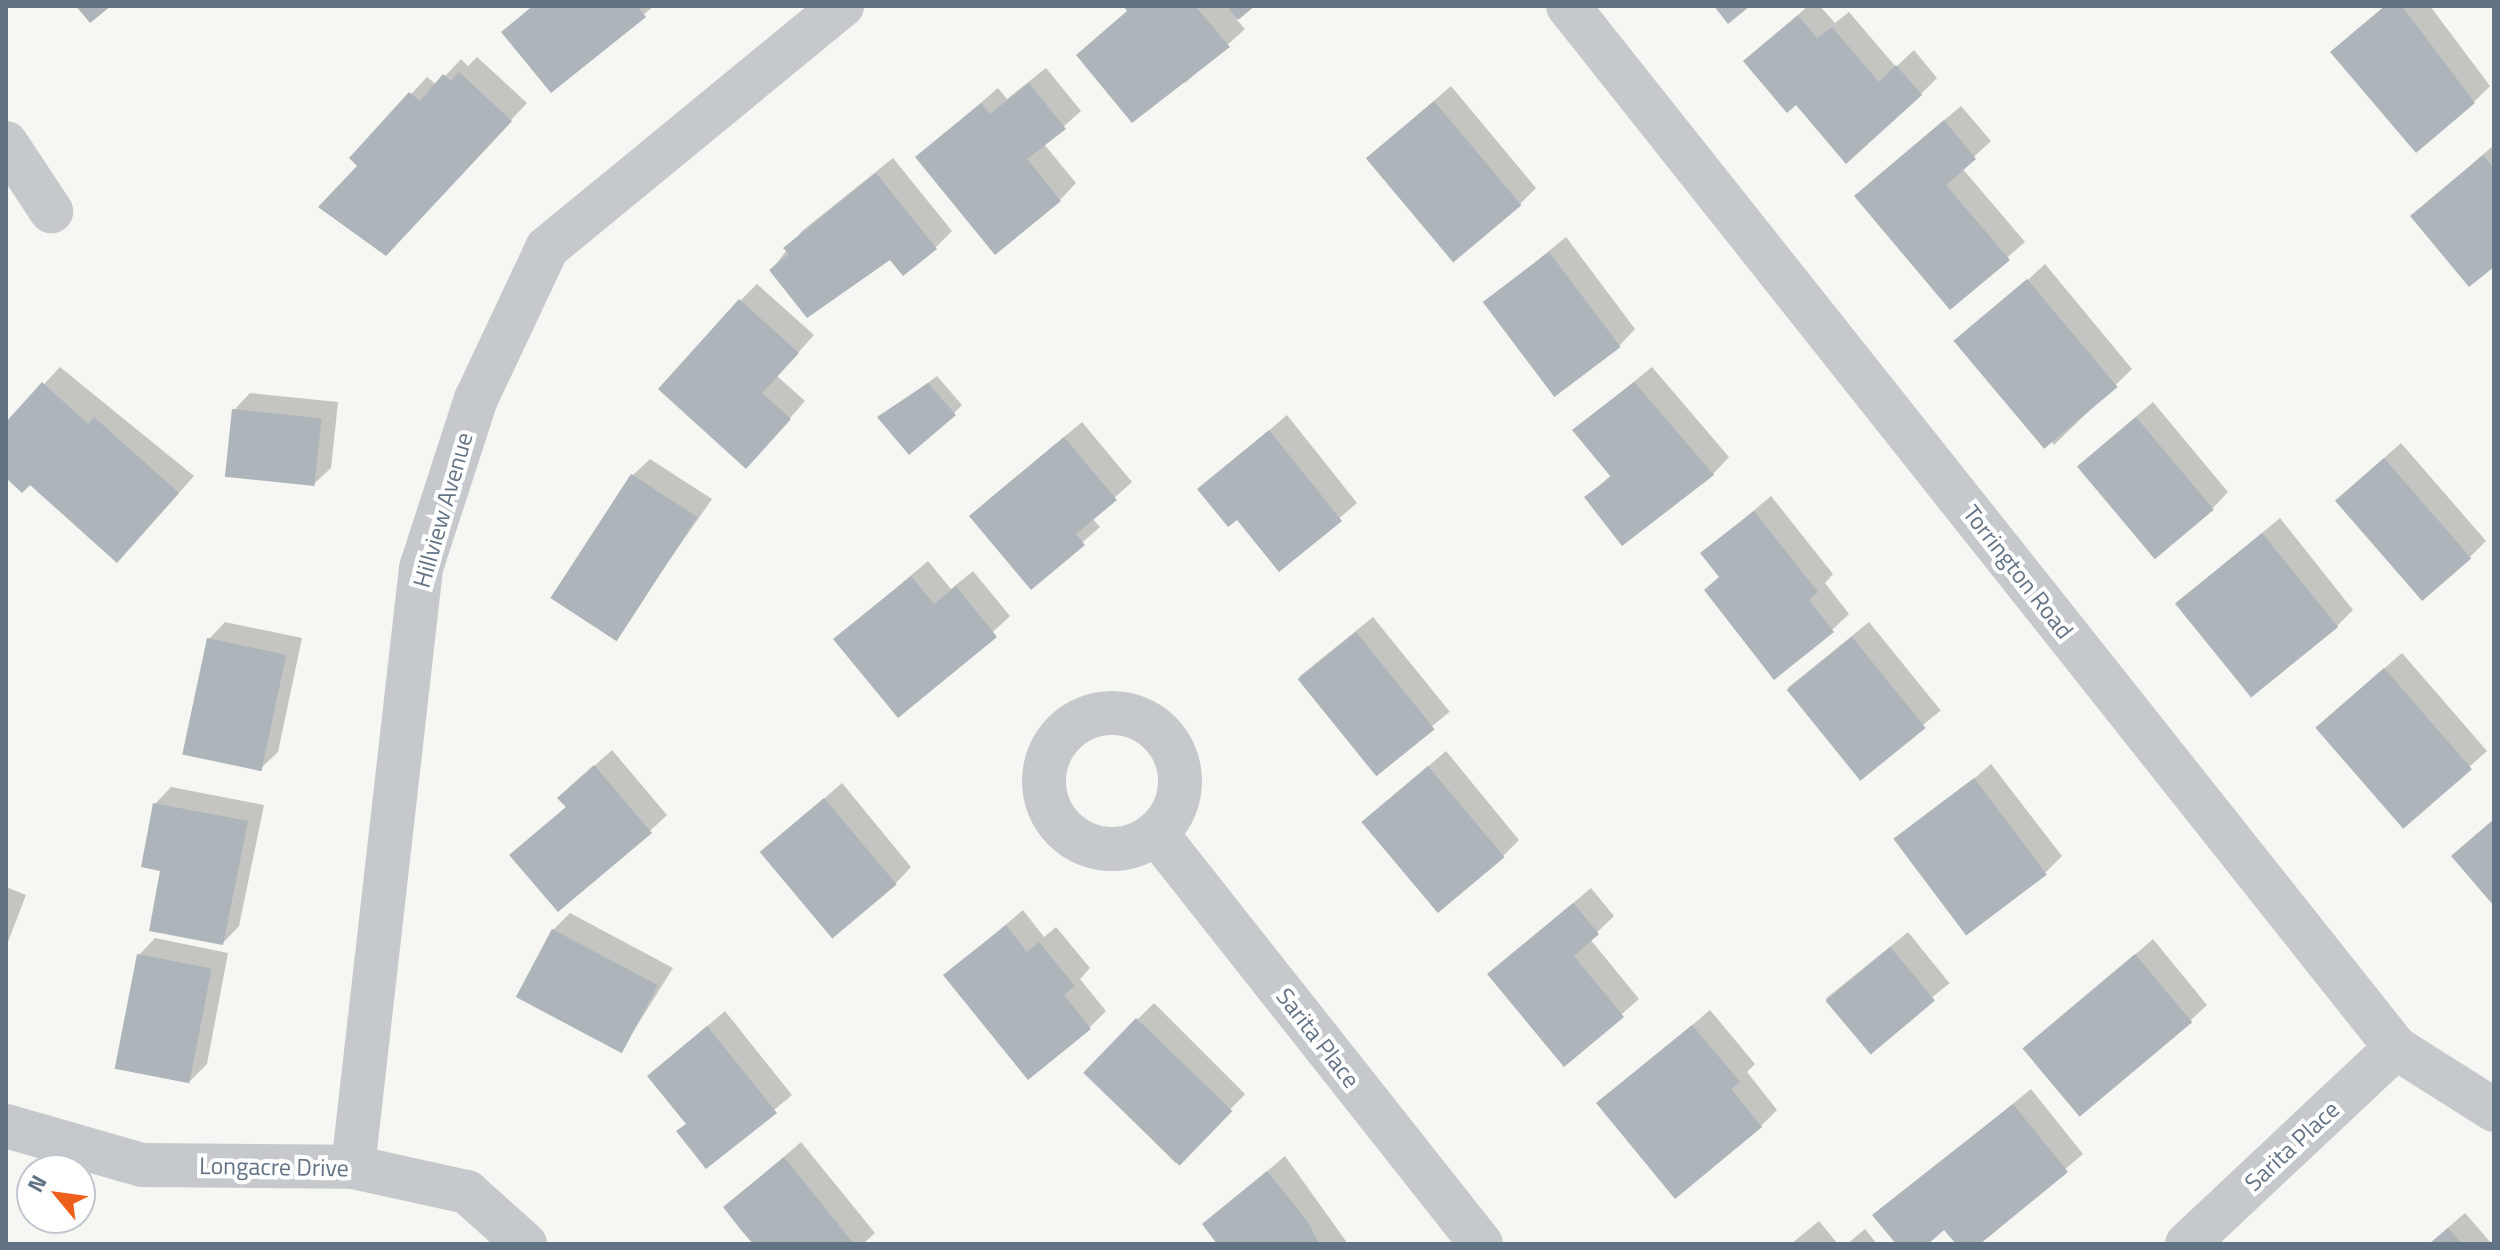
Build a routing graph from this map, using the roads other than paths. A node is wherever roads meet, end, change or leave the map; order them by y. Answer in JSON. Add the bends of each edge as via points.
{"nodes":[{"id":1,"x":842,"y":6,"type":"edge"},
{"id":2,"x":1568,"y":6,"type":"edge"},
{"id":3,"x":6,"y":143,"type":"edge"},
{"id":4,"x":51,"y":211,"type":"dead end"},
{"id":5,"x":1156,"y":833,"type":"dead end"},
{"id":6,"x":2396,"y":1048,"type":"junction"},
{"id":7,"x":2494,"y":1110,"type":"edge"},
{"id":8,"x":6,"y":1126,"type":"edge"},
{"id":9,"x":353,"y":1167,"type":"junction"},
{"id":10,"x":525,"y":1244,"type":"edge"},
{"id":11,"x":1481,"y":1244,"type":"edge"},
{"id":12,"x":2187,"y":1244,"type":"edge"}],
"edges":[{"from":1,"to":9,"type":"street","name":"Hillview Avenue","via":[[547,248],[476,399],[421,568]]},
{"from":2,"to":6,"type":"street","name":"Torrington Road"},
{"from":3,"to":4,"type":"street"},
{"from":5,"to":11,"type":"street","name":"Sarita Place"},
{"from":6,"to":7,"type":"street","name":"Torrington Road"},
{"from":6,"to":12,"type":"street","name":"Sarita Place"},
{"from":8,"to":9,"type":"street","name":"Longacre Drive","via":[[142,1165]]},
{"from":9,"to":10,"type":"street","name":"Longacre Drive","via":[[467,1192]]}]}
